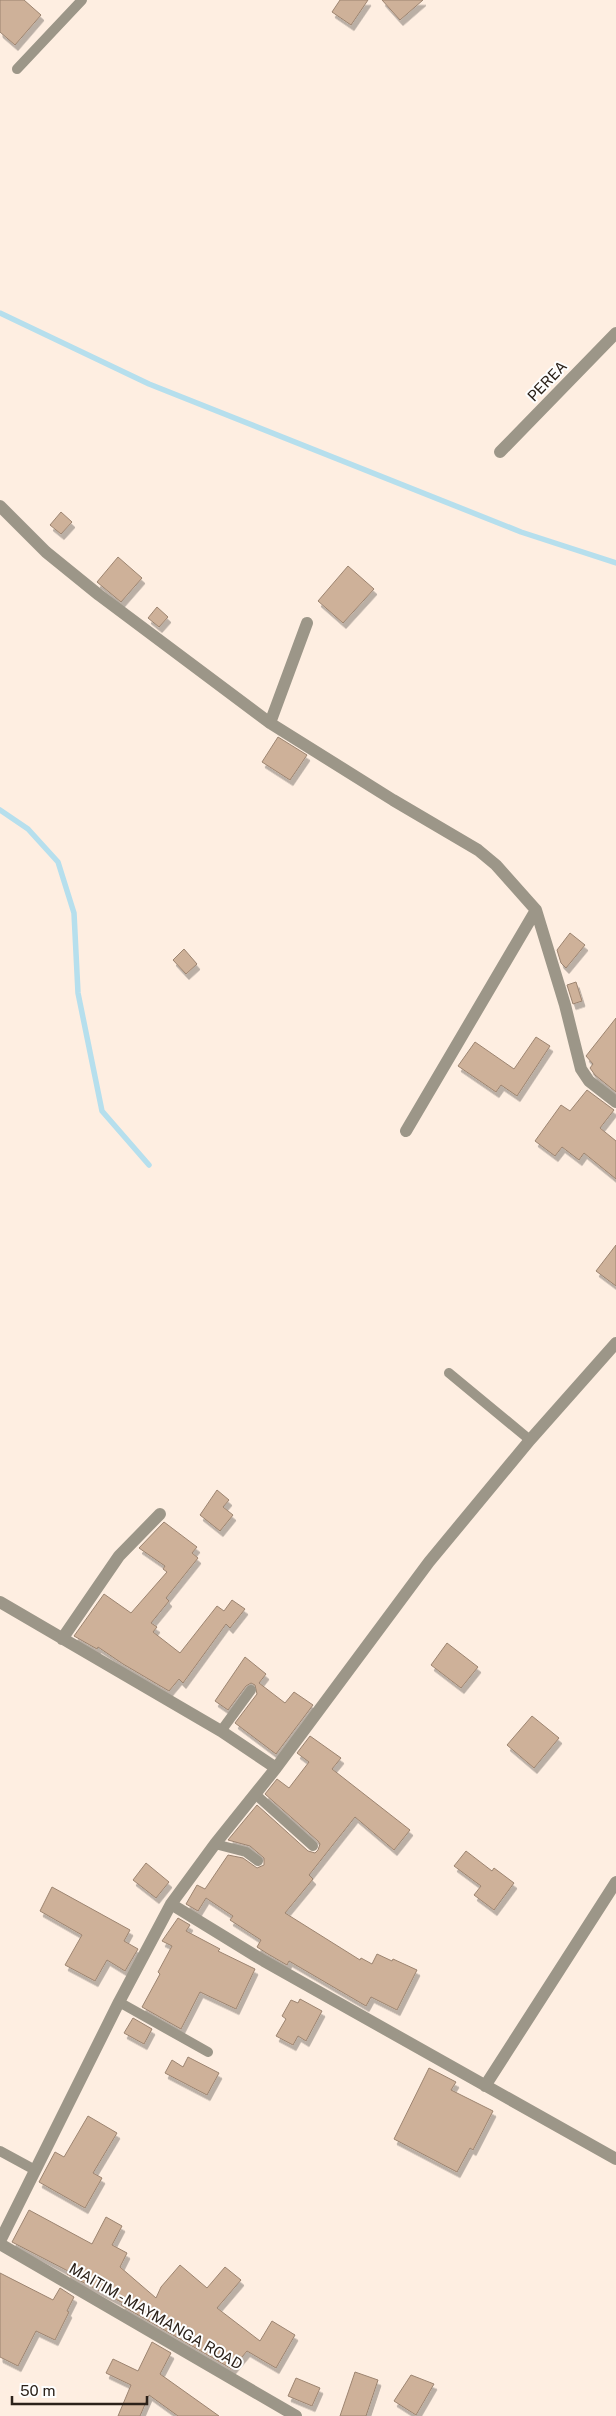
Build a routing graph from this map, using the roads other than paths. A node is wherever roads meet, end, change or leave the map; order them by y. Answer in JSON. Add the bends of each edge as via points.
{"nodes":[{"id":1,"x":82,"y":0,"type":"edge"},
{"id":2,"x":16,"y":69,"type":"dead end"},
{"id":3,"x":616,"y":332,"type":"edge"},
{"id":4,"x":500,"y":452,"type":"dead end"},
{"id":5,"x":0,"y":506,"type":"edge"},
{"id":6,"x":307,"y":623,"type":"dead end"},
{"id":7,"x":270,"y":723,"type":"junction"},
{"id":8,"x":536,"y":910,"type":"junction"},
{"id":9,"x":616,"y":1102,"type":"edge"},
{"id":10,"x":406,"y":1131,"type":"dead end"},
{"id":11,"x":616,"y":1343,"type":"edge"},
{"id":12,"x":449,"y":1373,"type":"dead end"},
{"id":13,"x":530,"y":1440,"type":"junction"},
{"id":14,"x":160,"y":1514,"type":"dead end"},
{"id":15,"x":0,"y":1602,"type":"edge"},
{"id":16,"x":62,"y":1639,"type":"junction"},
{"id":17,"x":251,"y":1690,"type":"dead end"},
{"id":18,"x":220,"y":1731,"type":"junction"},
{"id":19,"x":276,"y":1768,"type":"junction"},
{"id":20,"x":255,"y":1794,"type":"junction"},
{"id":21,"x":214,"y":1844,"type":"junction"},
{"id":22,"x":313,"y":1846,"type":"dead end"},
{"id":23,"x":258,"y":1861,"type":"dead end"},
{"id":24,"x":616,"y":1882,"type":"edge"},
{"id":25,"x":171,"y":1904,"type":"junction"},
{"id":26,"x":119,"y":2002,"type":"junction"},
{"id":27,"x":208,"y":2052,"type":"dead end"},
{"id":28,"x":485,"y":2086,"type":"junction"},
{"id":29,"x":0,"y":2151,"type":"edge"},
{"id":30,"x":616,"y":2159,"type":"edge"},
{"id":31,"x":35,"y":2170,"type":"junction"},
{"id":32,"x":0,"y":2243,"type":"edge"},
{"id":33,"x":296,"y":2416,"type":"edge"}],
"edges":[{"from":1,"to":2,"type":"lane"},
{"from":3,"to":4,"type":"street","name":"PEREA"},
{"from":5,"to":7,"type":"street","via":[[46,552]]},
{"from":6,"to":7,"type":"street"},
{"from":7,"to":8,"type":"street","via":[[478,850],[508,876]]},
{"from":8,"to":9,"type":"street","via":[[581,1069],[589,1081]]},
{"from":8,"to":10,"type":"street"},
{"from":11,"to":13,"type":"street"},
{"from":12,"to":13,"type":"lane"},
{"from":13,"to":19,"type":"street","via":[[429,1562]]},
{"from":14,"to":16,"type":"street","via":[[119,1556]]},
{"from":15,"to":16,"type":"street"},
{"from":16,"to":18,"type":"street"},
{"from":17,"to":18,"type":"lane"},
{"from":18,"to":19,"type":"street"},
{"from":19,"to":20,"type":"street"},
{"from":20,"to":21,"type":"street"},
{"from":20,"to":22,"type":"lane"},
{"from":21,"to":23,"type":"lane","via":[[246,1852]]},
{"from":21,"to":25,"type":"street"},
{"from":24,"to":28,"type":"street"},
{"from":25,"to":26,"type":"street"},
{"from":25,"to":28,"type":"street","via":[[264,1961]]},
{"from":26,"to":27,"type":"lane"},
{"from":26,"to":31,"type":"street"},
{"from":28,"to":30,"type":"street"},
{"from":29,"to":31,"type":"lane"},
{"from":31,"to":32,"type":"street"},
{"from":32,"to":33,"type":"street","name":"MAITIM - MAYMANGA ROAD"}]}
